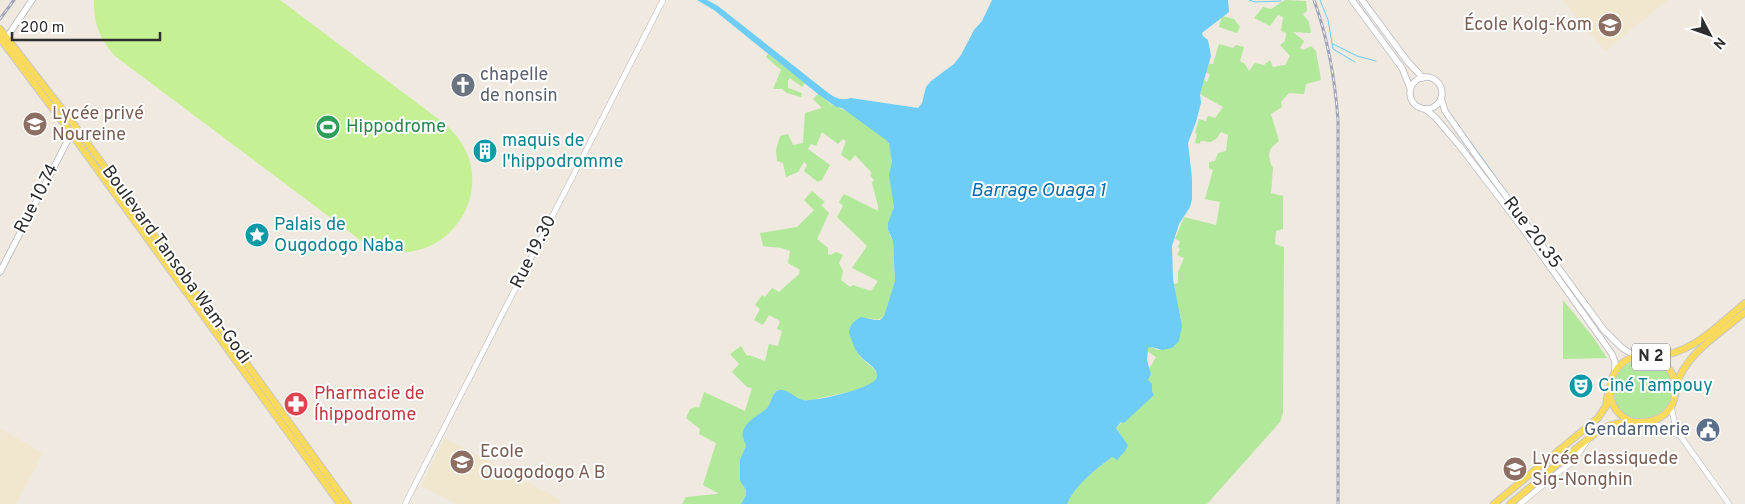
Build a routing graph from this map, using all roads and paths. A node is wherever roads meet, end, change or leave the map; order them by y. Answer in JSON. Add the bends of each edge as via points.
{"nodes":[{"id":1,"x":32,"y":0,"type":"edge"},
{"id":2,"x":662,"y":0,"type":"edge"},
{"id":3,"x":1352,"y":0,"type":"edge"},
{"id":4,"x":1362,"y":0,"type":"edge"},
{"id":5,"x":0,"y":29,"type":"edge"},
{"id":6,"x":4,"y":39,"type":"edge"},
{"id":7,"x":1423,"y":78,"type":"junction"},
{"id":8,"x":1410,"y":88,"type":"junction"},
{"id":9,"x":1441,"y":98,"type":"junction"},
{"id":10,"x":1425,"y":110,"type":"junction"},
{"id":11,"x":75,"y":126,"type":"junction"},
{"id":12,"x":71,"y":133,"type":"junction"},
{"id":13,"x":0,"y":272,"type":"edge"},
{"id":14,"x":1745,"y":303,"type":"edge"},
{"id":15,"x":1745,"y":312,"type":"edge"},
{"id":16,"x":1645,"y":356,"type":"junction"},
{"id":17,"x":1637,"y":357,"type":"junction"},
{"id":18,"x":1615,"y":371,"type":"junction"},
{"id":19,"x":1676,"y":386,"type":"junction"},
{"id":20,"x":1610,"y":388,"type":"junction"},
{"id":21,"x":1671,"y":406,"type":"junction"},
{"id":22,"x":1634,"y":422,"type":"junction"},
{"id":23,"x":1646,"y":423,"type":"junction"},
{"id":24,"x":1590,"y":437,"type":"junction"},
{"id":25,"x":1681,"y":437,"type":"junction"},
{"id":26,"x":340,"y":504,"type":"edge"},
{"id":27,"x":348,"y":504,"type":"edge"},
{"id":28,"x":405,"y":504,"type":"edge"},
{"id":29,"x":1494,"y":504,"type":"edge"},
{"id":30,"x":1510,"y":504,"type":"edge"},
{"id":31,"x":1520,"y":504,"type":"edge"},
{"id":32,"x":1729,"y":504,"type":"edge"}],
"edges":[{"from":1,"to":6,"type":"main road"},
{"from":2,"to":28,"type":"street","name":"Rue 19.30"},
{"from":3,"to":8,"type":"main road","via":[[1402,68]]},
{"from":4,"to":7,"type":"main road"},
{"from":5,"to":6,"type":"main road","name":"Boulevard Tansoba Wam-Godi"},
{"from":6,"to":11,"type":"main road","name":"Boulevard Tansoba Wam-Godi"},
{"from":6,"to":12,"type":"main road","name":"Boulevard Tansoba Wam-Godi"},
{"from":7,"to":8,"type":"main road"},
{"from":7,"to":9,"type":"main road","via":[[1430,78],[1438,84],[1442,90]]},
{"from":8,"to":10,"type":"main road","via":[[1412,102]]},
{"from":9,"to":10,"type":"main road","via":[[1434,107]]},
{"from":9,"to":17,"type":"main road","name":"Rue 20.35","via":[[1445,111],[1604,330],[1622,348]]},
{"from":10,"to":18,"type":"main road","name":"Rue 20.35","via":[[1459,144],[1568,292],[1612,354]]},
{"from":11,"to":12,"type":"main road","name":"Rue 10.74"},
{"from":11,"to":27,"type":"main road","name":"Boulevard Tansoba Wam-Godi"},
{"from":12,"to":13,"type":"main road","name":"Rue 10.74"},
{"from":12,"to":26,"type":"main road","name":"Boulevard Tansoba Wam-Godi"},
{"from":14,"to":16,"type":"main road","number":"N 2","via":[[1690,347],[1671,355]]},
{"from":15,"to":19,"type":"main road","number":"N 2","via":[[1692,356]]},
{"from":16,"to":17,"type":"main road","number":"N 2"},
{"from":16,"to":19,"type":"main road","number":"N 2","via":[[1664,364]]},
{"from":17,"to":18,"type":"main road","number":"N 2","via":[[1626,361]]},
{"from":18,"to":20,"type":"main road","number":"N 2"},
{"from":19,"to":21,"type":"main road","number":"N 2"},
{"from":20,"to":22,"type":"main road","via":[[1616,409]]},
{"from":20,"to":29,"type":"main road","number":"N 2","via":[[1606,406],[1598,418]]},
{"from":21,"to":23,"type":"main road","via":[[1662,417]]},
{"from":21,"to":25,"type":"street"},
{"from":22,"to":23,"type":"main road"},
{"from":22,"to":24,"type":"main road","via":[[1614,423]]},
{"from":23,"to":25,"type":"street","via":[[1661,426]]},
{"from":24,"to":30,"type":"main road"},
{"from":24,"to":31,"type":"street","via":[[1572,463]]},
{"from":25,"to":32,"type":"street"}]}
